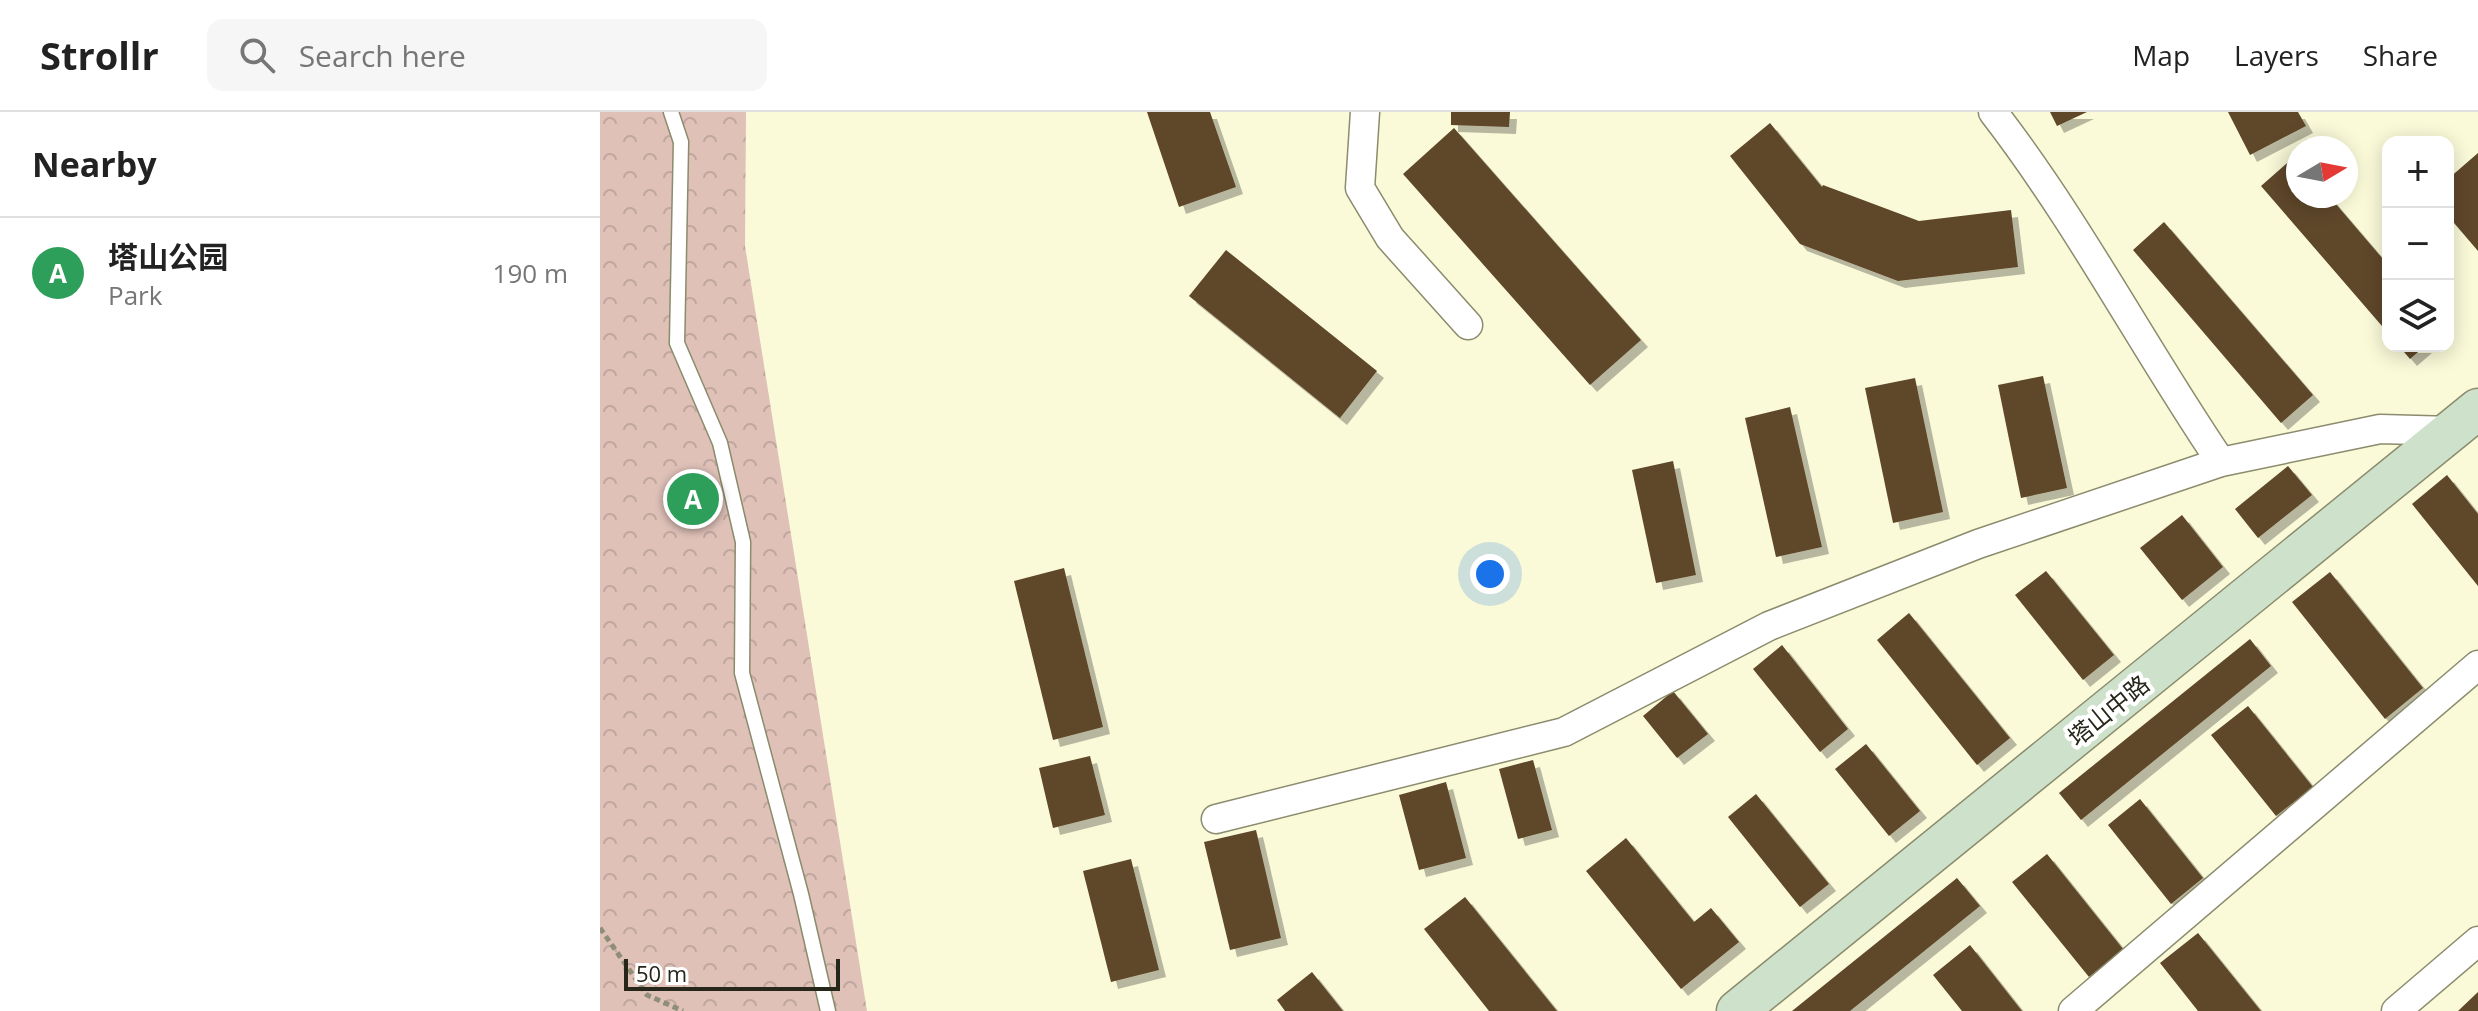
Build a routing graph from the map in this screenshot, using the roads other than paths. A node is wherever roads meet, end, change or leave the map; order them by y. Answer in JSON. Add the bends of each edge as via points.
{"nodes":[{"id":1,"x":671,"y":112,"type":"edge"},
{"id":2,"x":1365,"y":112,"type":"edge"},
{"id":3,"x":1993,"y":112,"type":"edge"},
{"id":4,"x":1468,"y":325,"type":"dead end"},
{"id":5,"x":2465,"y":420,"type":"edge"},
{"id":6,"x":2221,"y":462,"type":"junction"},
{"id":7,"x":2478,"y":665,"type":"edge"},
{"id":8,"x":1216,"y":819,"type":"dead end"},
{"id":9,"x":2478,"y":941,"type":"edge"},
{"id":10,"x":828,"y":1011,"type":"edge"},
{"id":11,"x":1737,"y":1011,"type":"edge"},
{"id":12,"x":2073,"y":1011,"type":"edge"},
{"id":13,"x":2396,"y":1011,"type":"edge"}],
"edges":[{"from":1,"to":10,"type":"lane","via":[[681,142],[677,343],[720,443],[743,542],[742,673]]},
{"from":2,"to":4,"type":"street","via":[[1360,188],[1390,238]]},
{"from":3,"to":6,"type":"street","via":[[2104,274]]},
{"from":5,"to":6,"type":"street","via":[[2380,429]]},
{"from":5,"to":11,"type":"street","name":"塔山中路"},
{"from":6,"to":8,"type":"street","via":[[1978,544],[1769,626],[1564,732]]},
{"from":7,"to":12,"type":"street"},
{"from":9,"to":13,"type":"street"}]}
